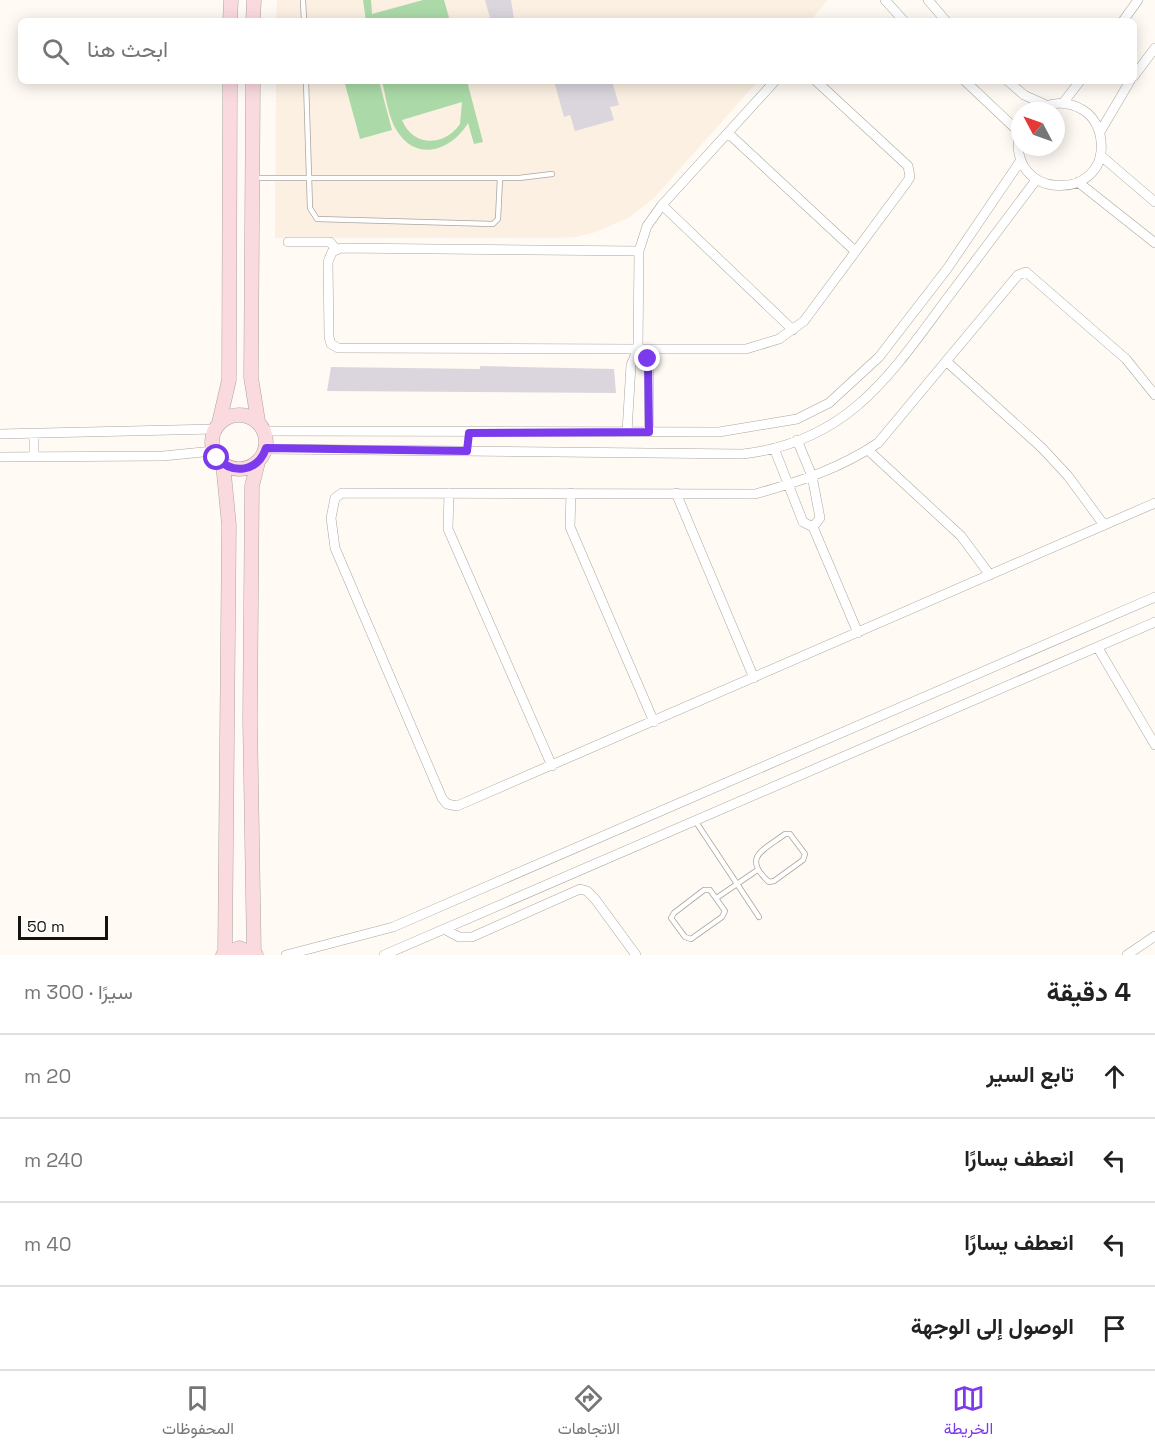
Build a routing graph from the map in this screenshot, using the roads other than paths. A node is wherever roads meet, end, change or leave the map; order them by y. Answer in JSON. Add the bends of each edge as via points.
{"nodes":[{"id":1,"x":231,"y":0,"type":"edge"},
{"id":2,"x":254,"y":0,"type":"edge"},
{"id":3,"x":303,"y":0,"type":"edge"},
{"id":4,"x":885,"y":0,"type":"edge"},
{"id":5,"x":928,"y":0,"type":"edge"},
{"id":6,"x":1138,"y":0,"type":"edge"},
{"id":7,"x":231,"y":18,"type":"edge"},
{"id":8,"x":253,"y":18,"type":"edge"},
{"id":9,"x":304,"y":18,"type":"edge"},
{"id":10,"x":901,"y":18,"type":"edge"},
{"id":11,"x":943,"y":18,"type":"edge"},
{"id":12,"x":1125,"y":18,"type":"edge"},
{"id":13,"x":1155,"y":48,"type":"edge"},
{"id":14,"x":1137,"y":72,"type":"edge"},
{"id":15,"x":230,"y":84,"type":"edge"},
{"id":16,"x":253,"y":84,"type":"edge"},
{"id":17,"x":306,"y":84,"type":"edge"},
{"id":18,"x":772,"y":84,"type":"edge"},
{"id":19,"x":819,"y":84,"type":"edge"},
{"id":20,"x":968,"y":84,"type":"edge"},
{"id":21,"x":1011,"y":84,"type":"edge"},
{"id":22,"x":1078,"y":84,"type":"edge"},
{"id":23,"x":1128,"y":84,"type":"edge"},
{"id":24,"x":1039,"y":102,"type":"edge"},
{"id":25,"x":1064,"y":102,"type":"edge"},
{"id":26,"x":1065,"y":104,"type":"edge"},
{"id":27,"x":1011,"y":124,"type":"edge"},
{"id":28,"x":1100,"y":132,"type":"junction"},
{"id":29,"x":728,"y":134,"type":"junction"},
{"id":30,"x":1100,"y":155,"type":"junction"},
{"id":31,"x":1020,"y":156,"type":"edge"},
{"id":32,"x":1021,"y":160,"type":"junction"},
{"id":33,"x":552,"y":174,"type":"dead end"},
{"id":34,"x":308,"y":177,"type":"junction"},
{"id":35,"x":253,"y":178,"type":"junction"},
{"id":36,"x":500,"y":178,"type":"junction"},
{"id":37,"x":1036,"y":180,"type":"junction"},
{"id":38,"x":1078,"y":182,"type":"junction"},
{"id":39,"x":1155,"y":202,"type":"edge"},
{"id":40,"x":662,"y":205,"type":"junction"},
{"id":41,"x":288,"y":242,"type":"dead end"},
{"id":42,"x":1155,"y":243,"type":"edge"},
{"id":43,"x":336,"y":249,"type":"junction"},
{"id":44,"x":639,"y":251,"type":"junction"},
{"id":45,"x":855,"y":251,"type":"junction"},
{"id":46,"x":793,"y":330,"type":"junction"},
{"id":47,"x":891,"y":340,"type":"junction"},
{"id":48,"x":638,"y":349,"type":"junction"},
{"id":49,"x":907,"y":352,"type":"junction"},
{"id":50,"x":946,"y":362,"type":"junction"},
{"id":51,"x":1155,"y":395,"type":"edge"},
{"id":52,"x":217,"y":426,"type":"junction"},
{"id":53,"x":261,"y":426,"type":"junction"},
{"id":54,"x":627,"y":432,"type":"junction"},
{"id":55,"x":649,"y":432,"type":"junction"},
{"id":56,"x":469,"y":433,"type":"junction"},
{"id":57,"x":0,"y":434,"type":"edge"},
{"id":58,"x":34,"y":434,"type":"junction"},
{"id":59,"x":797,"y":440,"type":"junction"},
{"id":60,"x":266,"y":448,"type":"junction"},
{"id":61,"x":774,"y":448,"type":"junction"},
{"id":62,"x":868,"y":450,"type":"junction"},
{"id":63,"x":213,"y":451,"type":"junction"},
{"id":64,"x":467,"y":451,"type":"junction"},
{"id":65,"x":0,"y":457,"type":"edge"},
{"id":66,"x":34,"y":457,"type":"junction"},
{"id":67,"x":258,"y":462,"type":"junction"},
{"id":68,"x":223,"y":464,"type":"junction"},
{"id":69,"x":812,"y":476,"type":"junction"},
{"id":70,"x":790,"y":484,"type":"junction"},
{"id":71,"x":449,"y":493,"type":"junction"},
{"id":72,"x":571,"y":493,"type":"junction"},
{"id":73,"x":676,"y":493,"type":"junction"},
{"id":74,"x":1155,"y":503,"type":"edge"},
{"id":75,"x":1104,"y":525,"type":"junction"},
{"id":76,"x":813,"y":527,"type":"junction"},
{"id":77,"x":990,"y":575,"type":"junction"},
{"id":78,"x":1155,"y":597,"type":"edge"},
{"id":79,"x":1155,"y":622,"type":"edge"},
{"id":80,"x":858,"y":633,"type":"junction"},
{"id":81,"x":1098,"y":648,"type":"junction"},
{"id":82,"x":754,"y":678,"type":"junction"},
{"id":83,"x":654,"y":722,"type":"junction"},
{"id":84,"x":1155,"y":745,"type":"edge"},
{"id":85,"x":552,"y":766,"type":"junction"},
{"id":86,"x":695,"y":821,"type":"junction"},
{"id":87,"x":756,"y":871,"type":"junction"},
{"id":88,"x":736,"y":885,"type":"junction"},
{"id":89,"x":718,"y":897,"type":"junction"},
{"id":90,"x":759,"y":917,"type":"dead end"},
{"id":91,"x":446,"y":930,"type":"junction"},
{"id":92,"x":1155,"y":936,"type":"edge"},
{"id":93,"x":224,"y":954,"type":"edge"},
{"id":94,"x":255,"y":954,"type":"edge"},
{"id":95,"x":286,"y":955,"type":"edge"},
{"id":96,"x":384,"y":955,"type":"edge"},
{"id":97,"x":636,"y":955,"type":"edge"},
{"id":98,"x":1126,"y":955,"type":"edge"}],
"edges":[{"from":1,"to":7,"type":"main road"},
{"from":2,"to":8,"type":"main road"},
{"from":3,"to":9,"type":"lane"},
{"from":4,"to":10,"type":"street"},
{"from":5,"to":11,"type":"street"},
{"from":6,"to":12,"type":"street"},
{"from":13,"to":14,"type":"street"},
{"from":15,"to":52,"type":"main road","via":[[229,380]]},
{"from":16,"to":35,"type":"main road"},
{"from":17,"to":34,"type":"lane"},
{"from":18,"to":29,"type":"street"},
{"from":19,"to":45,"type":"street","via":[[910,171],[907,182]]},
{"from":20,"to":27,"type":"street"},
{"from":21,"to":24,"type":"street"},
{"from":22,"to":25,"type":"street"},
{"from":23,"to":28,"type":"street"},
{"from":26,"to":28,"type":"street","via":[[1086,112]]},
{"from":28,"to":30,"type":"street"},
{"from":29,"to":40,"type":"street"},
{"from":29,"to":45,"type":"street"},
{"from":30,"to":38,"type":"street","via":[[1092,171]]},
{"from":30,"to":39,"type":"street"},
{"from":31,"to":32,"type":"street"},
{"from":32,"to":37,"type":"street"},
{"from":32,"to":47,"type":"street","via":[[947,269]]},
{"from":33,"to":36,"type":"lane"},
{"from":34,"to":35,"type":"lane"},
{"from":34,"to":36,"type":"lane"},
{"from":34,"to":36,"type":"lane","via":[[310,208],[317,219],[479,225],[497,221]]},
{"from":35,"to":53,"type":"main road","via":[[251,376]]},
{"from":37,"to":38,"type":"street","via":[[1057,187]]},
{"from":37,"to":49,"type":"street"},
{"from":38,"to":42,"type":"street"},
{"from":40,"to":44,"type":"street","via":[[647,226]]},
{"from":40,"to":46,"type":"street"},
{"from":41,"to":43,"type":"street","via":[[330,243]]},
{"from":43,"to":44,"type":"street"},
{"from":43,"to":48,"type":"street","via":[[328,262],[329,337],[338,348]]},
{"from":44,"to":48,"type":"street"},
{"from":45,"to":46,"type":"street","via":[[804,321]]},
{"from":46,"to":48,"type":"street","via":[[763,346],[746,349]]},
{"from":47,"to":49,"type":"street"},
{"from":47,"to":55,"type":"street","via":[[845,391],[797,419],[738,431]]},
{"from":48,"to":54,"type":"street","via":[[630,365]]},
{"from":48,"to":55,"type":"street","via":[[649,363]]},
{"from":49,"to":59,"type":"street","via":[[858,406],[833,424]]},
{"from":50,"to":51,"type":"street","via":[[1018,275],[1026,272],[1126,359]]},
{"from":50,"to":62,"type":"street"},
{"from":50,"to":75,"type":"street","via":[[1042,448]]},
{"from":52,"to":53,"type":"main road","via":[[226,418],[242,414]]},
{"from":52,"to":58,"type":"street"},
{"from":52,"to":63,"type":"main road"},
{"from":53,"to":56,"type":"street"},
{"from":53,"to":60,"type":"main road"},
{"from":54,"to":55,"type":"street"},
{"from":54,"to":56,"type":"street"},
{"from":56,"to":64,"type":"street"},
{"from":57,"to":58,"type":"street"},
{"from":58,"to":66,"type":"street"},
{"from":59,"to":61,"type":"street"},
{"from":59,"to":69,"type":"street"},
{"from":60,"to":64,"type":"street"},
{"from":60,"to":67,"type":"main road"},
{"from":61,"to":64,"type":"street","via":[[731,454]]},
{"from":61,"to":70,"type":"street"},
{"from":62,"to":69,"type":"street"},
{"from":62,"to":77,"type":"street","via":[[961,536]]},
{"from":63,"to":66,"type":"street","via":[[164,456]]},
{"from":63,"to":68,"type":"main road"},
{"from":65,"to":66,"type":"street"},
{"from":67,"to":68,"type":"main road","via":[[244,469]]},
{"from":67,"to":94,"type":"main road","via":[[252,486],[250,696]]},
{"from":68,"to":93,"type":"main road","via":[[228,525]]},
{"from":69,"to":70,"type":"street"},
{"from":69,"to":76,"type":"street","via":[[820,518]]},
{"from":70,"to":73,"type":"street","via":[[755,494]]},
{"from":70,"to":76,"type":"street","via":[[803,522]]},
{"from":71,"to":72,"type":"street"},
{"from":71,"to":85,"type":"street","via":[[448,529]]},
{"from":71,"to":85,"type":"street","via":[[338,495],[331,518],[335,548],[447,804],[468,803]]},
{"from":72,"to":73,"type":"street"},
{"from":72,"to":83,"type":"street","via":[[570,527]]},
{"from":73,"to":82,"type":"street"},
{"from":74,"to":75,"type":"street"},
{"from":75,"to":77,"type":"street"},
{"from":76,"to":80,"type":"street"},
{"from":77,"to":80,"type":"street"},
{"from":78,"to":95,"type":"street","via":[[412,919]]},
{"from":79,"to":81,"type":"street"},
{"from":80,"to":82,"type":"street"},
{"from":81,"to":84,"type":"street"},
{"from":81,"to":86,"type":"street"},
{"from":82,"to":83,"type":"street"},
{"from":83,"to":85,"type":"street"},
{"from":86,"to":88,"type":"lane"},
{"from":86,"to":91,"type":"street"},
{"from":87,"to":87,"type":"lane","via":[[757,854],[785,834],[790,834],[805,854],[803,860],[774,881],[769,882]]},
{"from":87,"to":88,"type":"lane"},
{"from":88,"to":89,"type":"lane"},
{"from":88,"to":90,"type":"lane"},
{"from":89,"to":89,"type":"lane","via":[[704,890],[674,913],[671,918],[685,937],[691,939],[722,917],[725,911]]},
{"from":91,"to":96,"type":"street"},
{"from":91,"to":97,"type":"street","via":[[459,938],[472,937],[580,889],[596,899]]},
{"from":92,"to":98,"type":"street"},
{"from":93,"to":94,"type":"main road","via":[[239,948]]}]}
